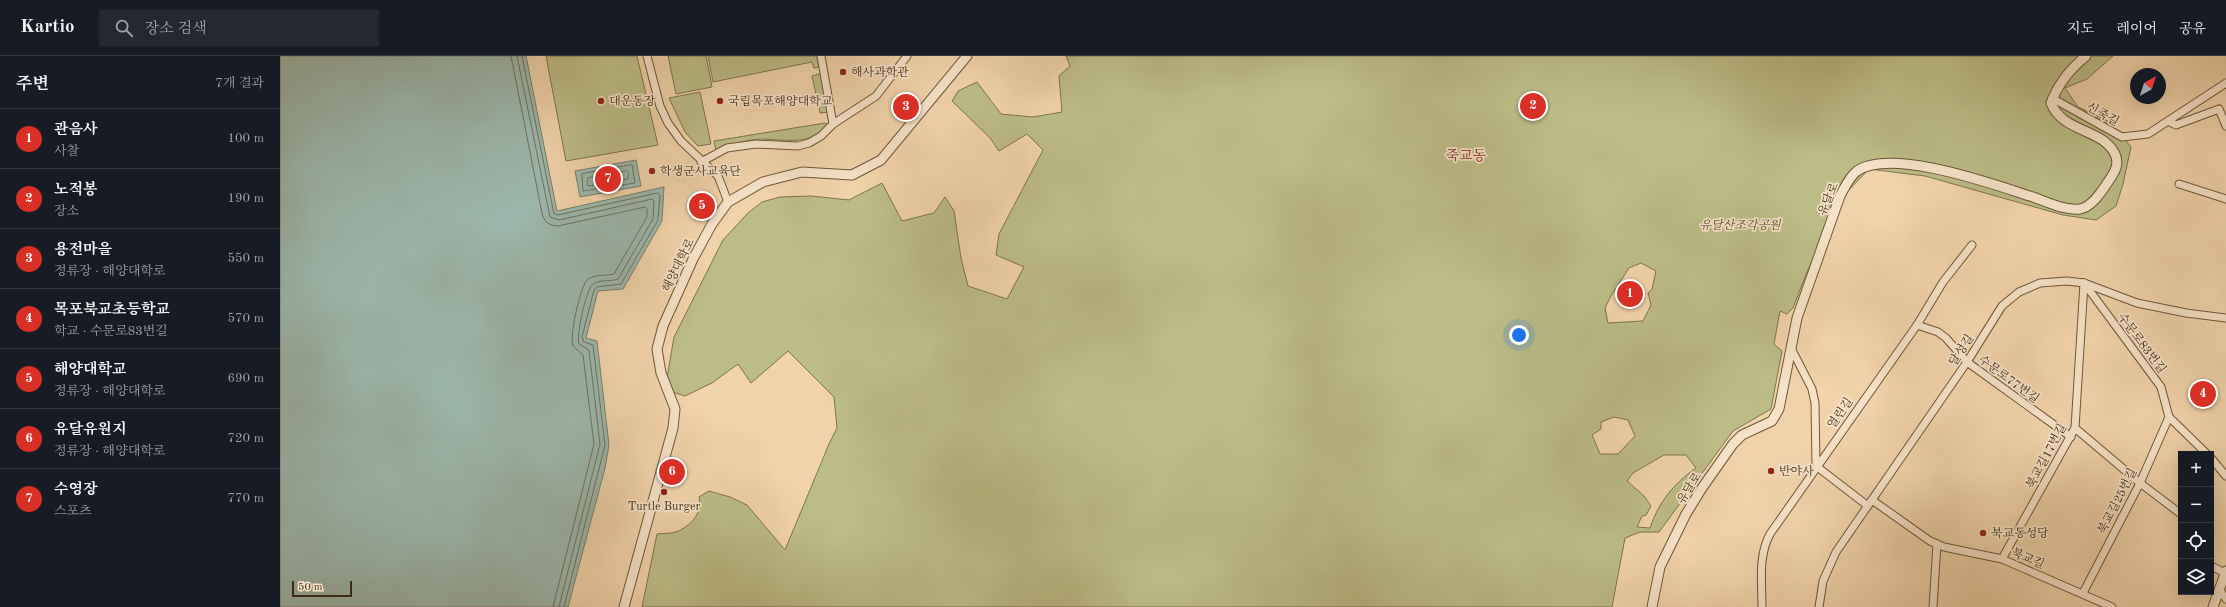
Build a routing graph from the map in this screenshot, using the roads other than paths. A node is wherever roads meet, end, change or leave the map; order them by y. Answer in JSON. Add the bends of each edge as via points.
{"nodes":[{"id":1,"x":647,"y":56,"type":"edge"},
{"id":2,"x":821,"y":56,"type":"edge"},
{"id":3,"x":907,"y":56,"type":"edge"},
{"id":4,"x":968,"y":56,"type":"edge"},
{"id":5,"x":2086,"y":56,"type":"edge"},
{"id":6,"x":2226,"y":83,"type":"edge"},
{"id":7,"x":2052,"y":98,"type":"junction"},
{"id":8,"x":2168,"y":121,"type":"junction"},
{"id":9,"x":833,"y":124,"type":"junction"},
{"id":10,"x":2226,"y":126,"type":"edge"},
{"id":11,"x":701,"y":162,"type":"junction"},
{"id":12,"x":2179,"y":184,"type":"dead end"},
{"id":13,"x":2226,"y":199,"type":"edge"},
{"id":14,"x":728,"y":202,"type":"junction"},
{"id":15,"x":1972,"y":245,"type":"dead end"},
{"id":16,"x":2084,"y":283,"type":"junction"},
{"id":17,"x":2226,"y":318,"type":"edge"},
{"id":18,"x":1917,"y":325,"type":"junction"},
{"id":19,"x":1791,"y":348,"type":"junction"},
{"id":20,"x":1967,"y":362,"type":"junction"},
{"id":21,"x":2168,"y":417,"type":"junction"},
{"id":22,"x":2076,"y":428,"type":"junction"},
{"id":23,"x":2071,"y":437,"type":"junction"},
{"id":24,"x":2204,"y":451,"type":"edge"},
{"id":25,"x":2214,"y":462,"type":"edge"},
{"id":26,"x":1816,"y":466,"type":"junction"},
{"id":27,"x":2226,"y":476,"type":"edge"},
{"id":28,"x":2140,"y":483,"type":"junction"},
{"id":29,"x":1870,"y":503,"type":"junction"},
{"id":30,"x":2178,"y":512,"type":"edge"},
{"id":31,"x":1937,"y":544,"type":"junction"},
{"id":32,"x":2002,"y":559,"type":"junction"},
{"id":33,"x":2214,"y":567,"type":"edge"},
{"id":34,"x":2225,"y":572,"type":"edge"},
{"id":35,"x":2219,"y":589,"type":"junction"},
{"id":36,"x":2083,"y":593,"type":"junction"},
{"id":37,"x":2226,"y":599,"type":"edge"},
{"id":38,"x":624,"y":607,"type":"edge"},
{"id":39,"x":1652,"y":607,"type":"edge"},
{"id":40,"x":1762,"y":607,"type":"edge"},
{"id":41,"x":1819,"y":607,"type":"edge"},
{"id":42,"x":1933,"y":607,"type":"edge"},
{"id":43,"x":2112,"y":607,"type":"edge"},
{"id":44,"x":2213,"y":607,"type":"edge"}],
"edges":[{"from":1,"to":11,"type":"street","via":[[660,106],[668,123]]},
{"from":2,"to":9,"type":"street"},
{"from":3,"to":9,"type":"street","via":[[879,94]]},
{"from":4,"to":14,"type":"street","name":"해양대학로","via":[[882,160],[852,175],[802,172],[763,182]]},
{"from":5,"to":7,"type":"street","via":[[2067,74]]},
{"from":6,"to":8,"type":"street","name":"신죽길"},
{"from":7,"to":8,"type":"street","name":"신죽길","via":[[2122,137],[2148,134]]},
{"from":7,"to":19,"type":"street","name":"유달로","via":[[2055,114],[2064,122],[2093,135],[2115,154],[2116,172],[2099,196],[2081,209],[1965,175],[1920,166],[1883,163],[1857,171],[1849,179],[1840,196],[1797,318]]},
{"from":8,"to":10,"type":"street","via":[[2176,124],[2219,109]]},
{"from":9,"to":11,"type":"street","via":[[820,137],[798,146],[756,144],[727,148]]},
{"from":11,"to":14,"type":"street","via":[[718,176]]},
{"from":12,"to":13,"type":"street"},
{"from":14,"to":38,"type":"street","name":"해양대학로","via":[[712,224],[693,259],[663,326],[657,349],[661,373],[675,409],[673,428]]},
{"from":15,"to":18,"type":"street","name":"열린길","via":[[1943,282]]},
{"from":16,"to":17,"type":"street","name":"달성길","via":[[2138,302],[2186,313]]},
{"from":16,"to":20,"type":"street","name":"달성길","via":[[2040,283],[2019,292],[2002,306]]},
{"from":16,"to":21,"type":"street","name":"수문로83번길","via":[[2161,386]]},
{"from":16,"to":22,"type":"street","name":"북교길17번길"},
{"from":18,"to":20,"type":"street","name":"수문로77번길","via":[[1938,332]]},
{"from":18,"to":26,"type":"street","name":"열린길"},
{"from":19,"to":26,"type":"street","via":[[1812,389],[1815,403]]},
{"from":19,"to":39,"type":"street","name":"유달로","via":[[1779,409],[1772,421],[1742,435],[1733,444],[1702,488],[1660,567]]},
{"from":20,"to":23,"type":"street","name":"수문로77번길"},
{"from":20,"to":29,"type":"street","name":"달성길"},
{"from":21,"to":24,"type":"street"},
{"from":21,"to":28,"type":"street","name":"북교길25번길"},
{"from":22,"to":23,"type":"street","name":"북교길17번길"},
{"from":22,"to":28,"type":"street"},
{"from":23,"to":32,"type":"street","name":"북교길17번길"},
{"from":25,"to":27,"type":"street"},
{"from":26,"to":29,"type":"street","name":"북교길"},
{"from":26,"to":40,"type":"street","name":"열린길","via":[[1766,542],[1762,558]]},
{"from":28,"to":30,"type":"street"},
{"from":28,"to":36,"type":"street","name":"북교길25번길"},
{"from":29,"to":31,"type":"street","name":"북교길"},
{"from":29,"to":41,"type":"street","name":"달성길","via":[[1836,552],[1826,572]]},
{"from":31,"to":32,"type":"street","name":"북교길"},
{"from":31,"to":42,"type":"street"},
{"from":32,"to":36,"type":"street","name":"북교길"},
{"from":33,"to":34,"type":"street"},
{"from":34,"to":35,"type":"street"},
{"from":35,"to":37,"type":"street"},
{"from":35,"to":44,"type":"street"},
{"from":36,"to":43,"type":"street","name":"북교길"}]}
